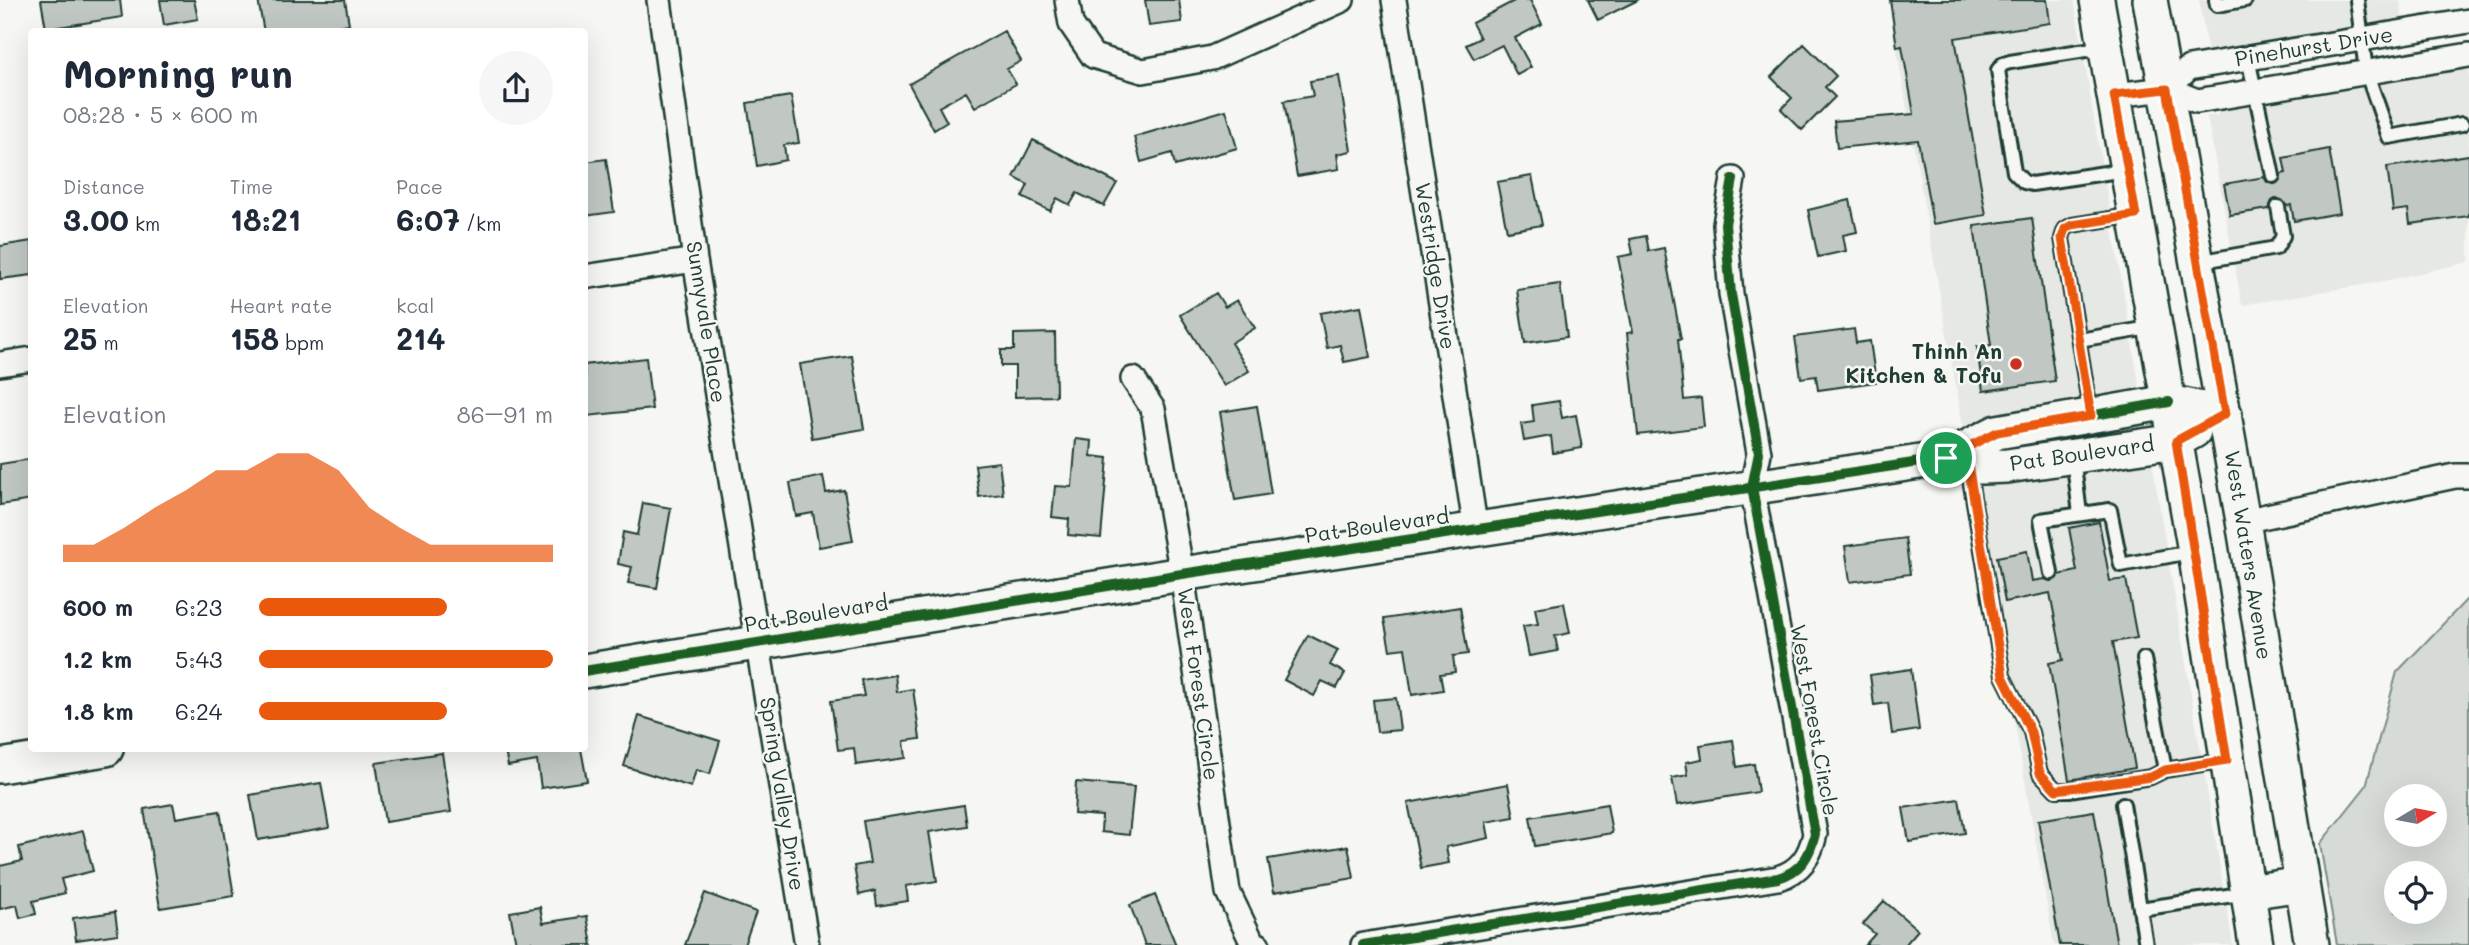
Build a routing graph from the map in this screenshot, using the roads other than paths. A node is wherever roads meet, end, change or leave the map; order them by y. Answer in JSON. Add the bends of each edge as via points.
{"nodes":[{"id":1,"x":659,"y":0,"type":"edge"},
{"id":2,"x":1067,"y":0,"type":"edge"},
{"id":3,"x":1342,"y":0,"type":"edge"},
{"id":4,"x":1394,"y":0,"type":"edge"},
{"id":5,"x":2097,"y":0,"type":"edge"},
{"id":6,"x":2150,"y":0,"type":"edge"},
{"id":7,"x":2216,"y":0,"type":"edge"},
{"id":8,"x":2245,"y":0,"type":"edge"},
{"id":9,"x":2357,"y":0,"type":"edge"},
{"id":10,"x":2469,"y":21,"type":"edge"},
{"id":11,"x":2362,"y":39,"type":"junction"},
{"id":12,"x":2105,"y":47,"type":"junction"},
{"id":13,"x":2469,"y":55,"type":"edge"},
{"id":14,"x":2248,"y":58,"type":"junction"},
{"id":15,"x":2366,"y":71,"type":"junction"},
{"id":16,"x":2167,"y":89,"type":"junction"},
{"id":17,"x":2255,"y":89,"type":"junction"},
{"id":18,"x":2114,"y":95,"type":"junction"},
{"id":19,"x":2462,"y":124,"type":"dead end"},
{"id":20,"x":2127,"y":170,"type":"junction"},
{"id":21,"x":2273,"y":176,"type":"dead end"},
{"id":22,"x":1733,"y":179,"type":"dead end"},
{"id":23,"x":2278,"y":207,"type":"dead end"},
{"id":24,"x":2136,"y":215,"type":"junction"},
{"id":25,"x":695,"y":260,"type":"junction"},
{"id":26,"x":2198,"y":262,"type":"junction"},
{"id":27,"x":588,"y":276,"type":"edge"},
{"id":28,"x":2155,"y":327,"type":"junction"},
{"id":29,"x":2079,"y":340,"type":"junction"},
{"id":30,"x":28,"y":360,"type":"edge"},
{"id":31,"x":0,"y":364,"type":"edge"},
{"id":32,"x":1133,"y":379,"type":"dead end"},
{"id":33,"x":2169,"y":402,"type":"junction"},
{"id":34,"x":2225,"y":414,"type":"junction"},
{"id":35,"x":2091,"y":416,"type":"junction"},
{"id":36,"x":2176,"y":441,"type":"junction"},
{"id":37,"x":2073,"y":456,"type":"junction"},
{"id":38,"x":1957,"y":461,"type":"junction"},
{"id":39,"x":2469,"y":476,"type":"edge"},
{"id":40,"x":1752,"y":486,"type":"junction"},
{"id":41,"x":2080,"y":514,"type":"junction"},
{"id":42,"x":2244,"y":521,"type":"junction"},
{"id":43,"x":1476,"y":531,"type":"junction"},
{"id":44,"x":2195,"y":551,"type":"junction"},
{"id":45,"x":2051,"y":573,"type":"dead end"},
{"id":46,"x":1182,"y":574,"type":"junction"},
{"id":47,"x":757,"y":643,"type":"junction"},
{"id":48,"x":2144,"y":659,"type":"dead end"},
{"id":49,"x":588,"y":670,"type":"edge"},
{"id":50,"x":87,"y":752,"type":"edge"},
{"id":51,"x":2227,"y":760,"type":"junction"},
{"id":52,"x":0,"y":766,"type":"edge"},
{"id":53,"x":2165,"y":770,"type":"junction"},
{"id":54,"x":2123,"y":804,"type":"dead end"},
{"id":55,"x":2302,"y":884,"type":"junction"},
{"id":56,"x":2248,"y":892,"type":"junction"},
{"id":57,"x":2140,"y":909,"type":"junction"},
{"id":58,"x":807,"y":945,"type":"edge"},
{"id":59,"x":1258,"y":945,"type":"edge"},
{"id":60,"x":1363,"y":945,"type":"edge"},
{"id":61,"x":2146,"y":945,"type":"edge"},
{"id":62,"x":2256,"y":945,"type":"edge"},
{"id":63,"x":2312,"y":945,"type":"edge"}],
"edges":[{"from":1,"to":25,"type":"street","name":"Sunnyvale Place"},
{"from":2,"to":3,"type":"street","via":[[1071,24],[1093,56],[1143,71],[1212,58]]},
{"from":4,"to":43,"type":"street","name":"Westridge Drive"},
{"from":5,"to":12,"type":"main road"},
{"from":6,"to":16,"type":"main road","name":"West Waters Avenue"},
{"from":7,"to":8,"type":"lane","via":[[2217,5]]},
{"from":9,"to":11,"type":"lane"},
{"from":10,"to":11,"type":"street","name":"Pinehurst Drive"},
{"from":11,"to":14,"type":"street","name":"Pinehurst Drive"},
{"from":11,"to":15,"type":"lane"},
{"from":12,"to":18,"type":"main road"},
{"from":12,"to":20,"type":"lane","via":[[2010,62],[1998,70],[2014,172],[2032,184]]},
{"from":13,"to":15,"type":"street","name":"Pinehurst Drive"},
{"from":14,"to":16,"type":"street","name":"Pinehurst Drive","via":[[2189,68]]},
{"from":14,"to":17,"type":"lane"},
{"from":15,"to":17,"type":"street","name":"Pinehurst Drive"},
{"from":15,"to":19,"type":"lane","via":[[2389,137]]},
{"from":16,"to":17,"type":"street","name":"Pinehurst Drive","via":[[2197,101]]},
{"from":16,"to":18,"type":"street","name":"Pinehurst Drive"},
{"from":16,"to":26,"type":"main road","name":"West Waters Avenue"},
{"from":17,"to":21,"type":"lane"},
{"from":18,"to":20,"type":"main road"},
{"from":20,"to":24,"type":"main road"},
{"from":22,"to":40,"type":"street","name":"West Forest Circle","via":[[1726,224],[1731,294],[1759,453]]},
{"from":23,"to":26,"type":"lane","via":[[2283,236],[2277,248]]},
{"from":24,"to":28,"type":"main road"},
{"from":24,"to":29,"type":"lane","via":[[2065,229],[2062,238]]},
{"from":25,"to":27,"type":"street"},
{"from":25,"to":47,"type":"street","name":"Sunnyvale Place"},
{"from":26,"to":34,"type":"main road","name":"West Waters Avenue"},
{"from":28,"to":29,"type":"lane"},
{"from":28,"to":33,"type":"main road"},
{"from":29,"to":35,"type":"lane"},
{"from":30,"to":31,"type":"street"},
{"from":32,"to":46,"type":"street","name":"West Forest Circle","via":[[1153,409]]},
{"from":33,"to":34,"type":"main road"},
{"from":33,"to":35,"type":"main road","name":"Pat Boulevard"},
{"from":33,"to":36,"type":"main road"},
{"from":34,"to":36,"type":"main road"},
{"from":34,"to":42,"type":"main road","name":"West Waters Avenue"},
{"from":35,"to":38,"type":"main road","name":"Pat Boulevard","via":[[1997,432]]},
{"from":36,"to":37,"type":"main road","name":"Pat Boulevard"},
{"from":36,"to":44,"type":"main road"},
{"from":37,"to":38,"type":"main road","name":"Pat Boulevard","via":[[2007,466]]},
{"from":37,"to":41,"type":"lane"},
{"from":38,"to":40,"type":"main road","name":"Pat Boulevard"},
{"from":38,"to":53,"type":"lane","via":[[2003,676],[2031,732],[2040,773],[2056,790],[2069,790],[2151,777]]},
{"from":39,"to":42,"type":"street"},
{"from":40,"to":43,"type":"main road","name":"Pat Boulevard"},
{"from":40,"to":60,"type":"street","name":"West Forest Circle","via":[[1815,834],[1810,853],[1796,870],[1778,878]]},
{"from":41,"to":44,"type":"lane","via":[[2110,510],[2121,565]]},
{"from":41,"to":45,"type":"lane","via":[[2040,520]]},
{"from":42,"to":55,"type":"main road","name":"West Waters Avenue"},
{"from":43,"to":46,"type":"main road","name":"Pat Boulevard"},
{"from":44,"to":51,"type":"main road"},
{"from":46,"to":47,"type":"main road","name":"Pat Boulevard"},
{"from":46,"to":59,"type":"street","name":"West Forest Circle","via":[[1228,892],[1253,944]]},
{"from":47,"to":49,"type":"main road","name":"Pat Boulevard"},
{"from":47,"to":58,"type":"street","name":"Spring Valley Drive"},
{"from":48,"to":53,"type":"lane"},
{"from":50,"to":52,"type":"main road"},
{"from":51,"to":53,"type":"lane"},
{"from":51,"to":56,"type":"main road"},
{"from":54,"to":57,"type":"lane"},
{"from":55,"to":56,"type":"main road"},
{"from":55,"to":63,"type":"main road","name":"West Waters Avenue"},
{"from":56,"to":57,"type":"lane"},
{"from":56,"to":62,"type":"main road"},
{"from":57,"to":61,"type":"lane"}]}
